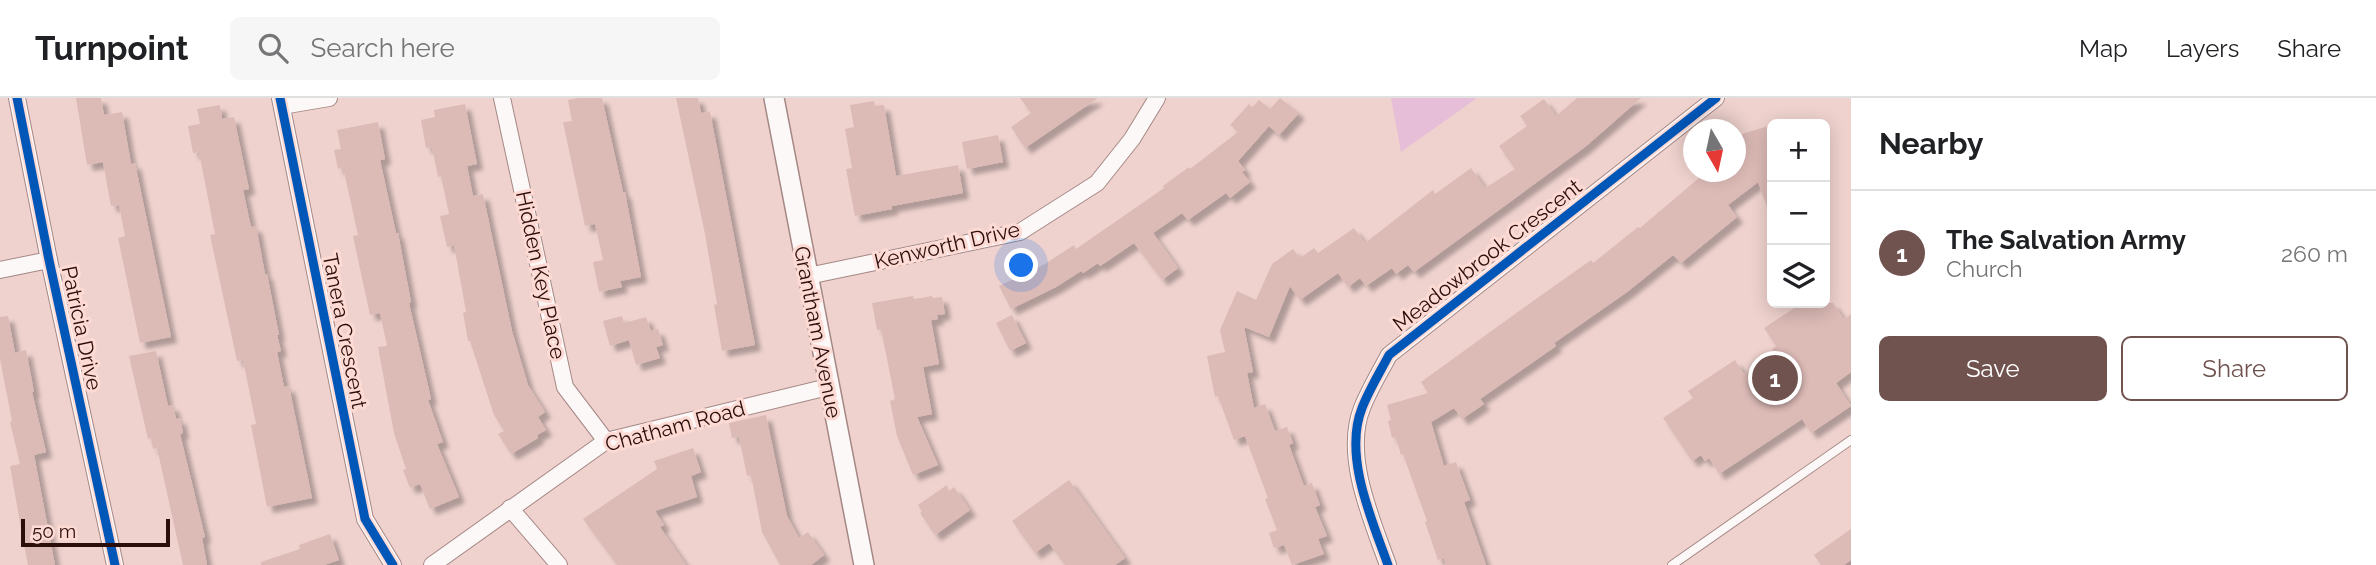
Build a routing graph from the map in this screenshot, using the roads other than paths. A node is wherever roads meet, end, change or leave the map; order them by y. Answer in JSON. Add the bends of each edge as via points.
{"nodes":[{"id":1,"x":17,"y":98,"type":"edge"},
{"id":2,"x":329,"y":98,"type":"edge"},
{"id":3,"x":502,"y":98,"type":"edge"},
{"id":4,"x":774,"y":98,"type":"edge"},
{"id":5,"x":1157,"y":98,"type":"edge"},
{"id":6,"x":1716,"y":98,"type":"edge"},
{"id":7,"x":281,"y":102,"type":"edge"},
{"id":8,"x":49,"y":260,"type":"junction"},
{"id":9,"x":0,"y":270,"type":"edge"},
{"id":10,"x":807,"y":276,"type":"junction"},
{"id":11,"x":828,"y":387,"type":"junction"},
{"id":12,"x":1851,"y":440,"type":"edge"},
{"id":13,"x":606,"y":441,"type":"junction"},
{"id":14,"x":510,"y":508,"type":"junction"},
{"id":15,"x":115,"y":565,"type":"edge"},
{"id":16,"x":393,"y":565,"type":"edge"},
{"id":17,"x":432,"y":565,"type":"edge"},
{"id":18,"x":559,"y":565,"type":"edge"},
{"id":19,"x":864,"y":565,"type":"edge"},
{"id":20,"x":1388,"y":565,"type":"edge"},
{"id":21,"x":1672,"y":565,"type":"edge"}],
"edges":[{"from":1,"to":8,"type":"street","name":"Patricia Drive"},
{"from":2,"to":7,"type":"street"},
{"from":3,"to":13,"type":"street","name":"Hidden Key Place","via":[[565,387]]},
{"from":4,"to":10,"type":"street","name":"Grantham Avenue"},
{"from":5,"to":10,"type":"street","name":"Kenworth Drive","via":[[1097,183],[1020,232]]},
{"from":6,"to":20,"type":"street","name":"Meadowbrook Crescent","via":[[1389,355],[1361,410],[1356,446],[1359,480]]},
{"from":7,"to":16,"type":"street","name":"Tanera Crescent","via":[[365,519]]},
{"from":8,"to":9,"type":"street"},
{"from":8,"to":15,"type":"street","name":"Patricia Drive"},
{"from":10,"to":11,"type":"street","name":"Grantham Avenue"},
{"from":11,"to":13,"type":"street","name":"Chatham Road"},
{"from":11,"to":19,"type":"street","name":"Grantham Avenue"},
{"from":12,"to":21,"type":"lane"},
{"from":13,"to":14,"type":"street","name":"Chatham Road"},
{"from":14,"to":17,"type":"street","name":"Chatham Road"},
{"from":14,"to":18,"type":"street"}]}
